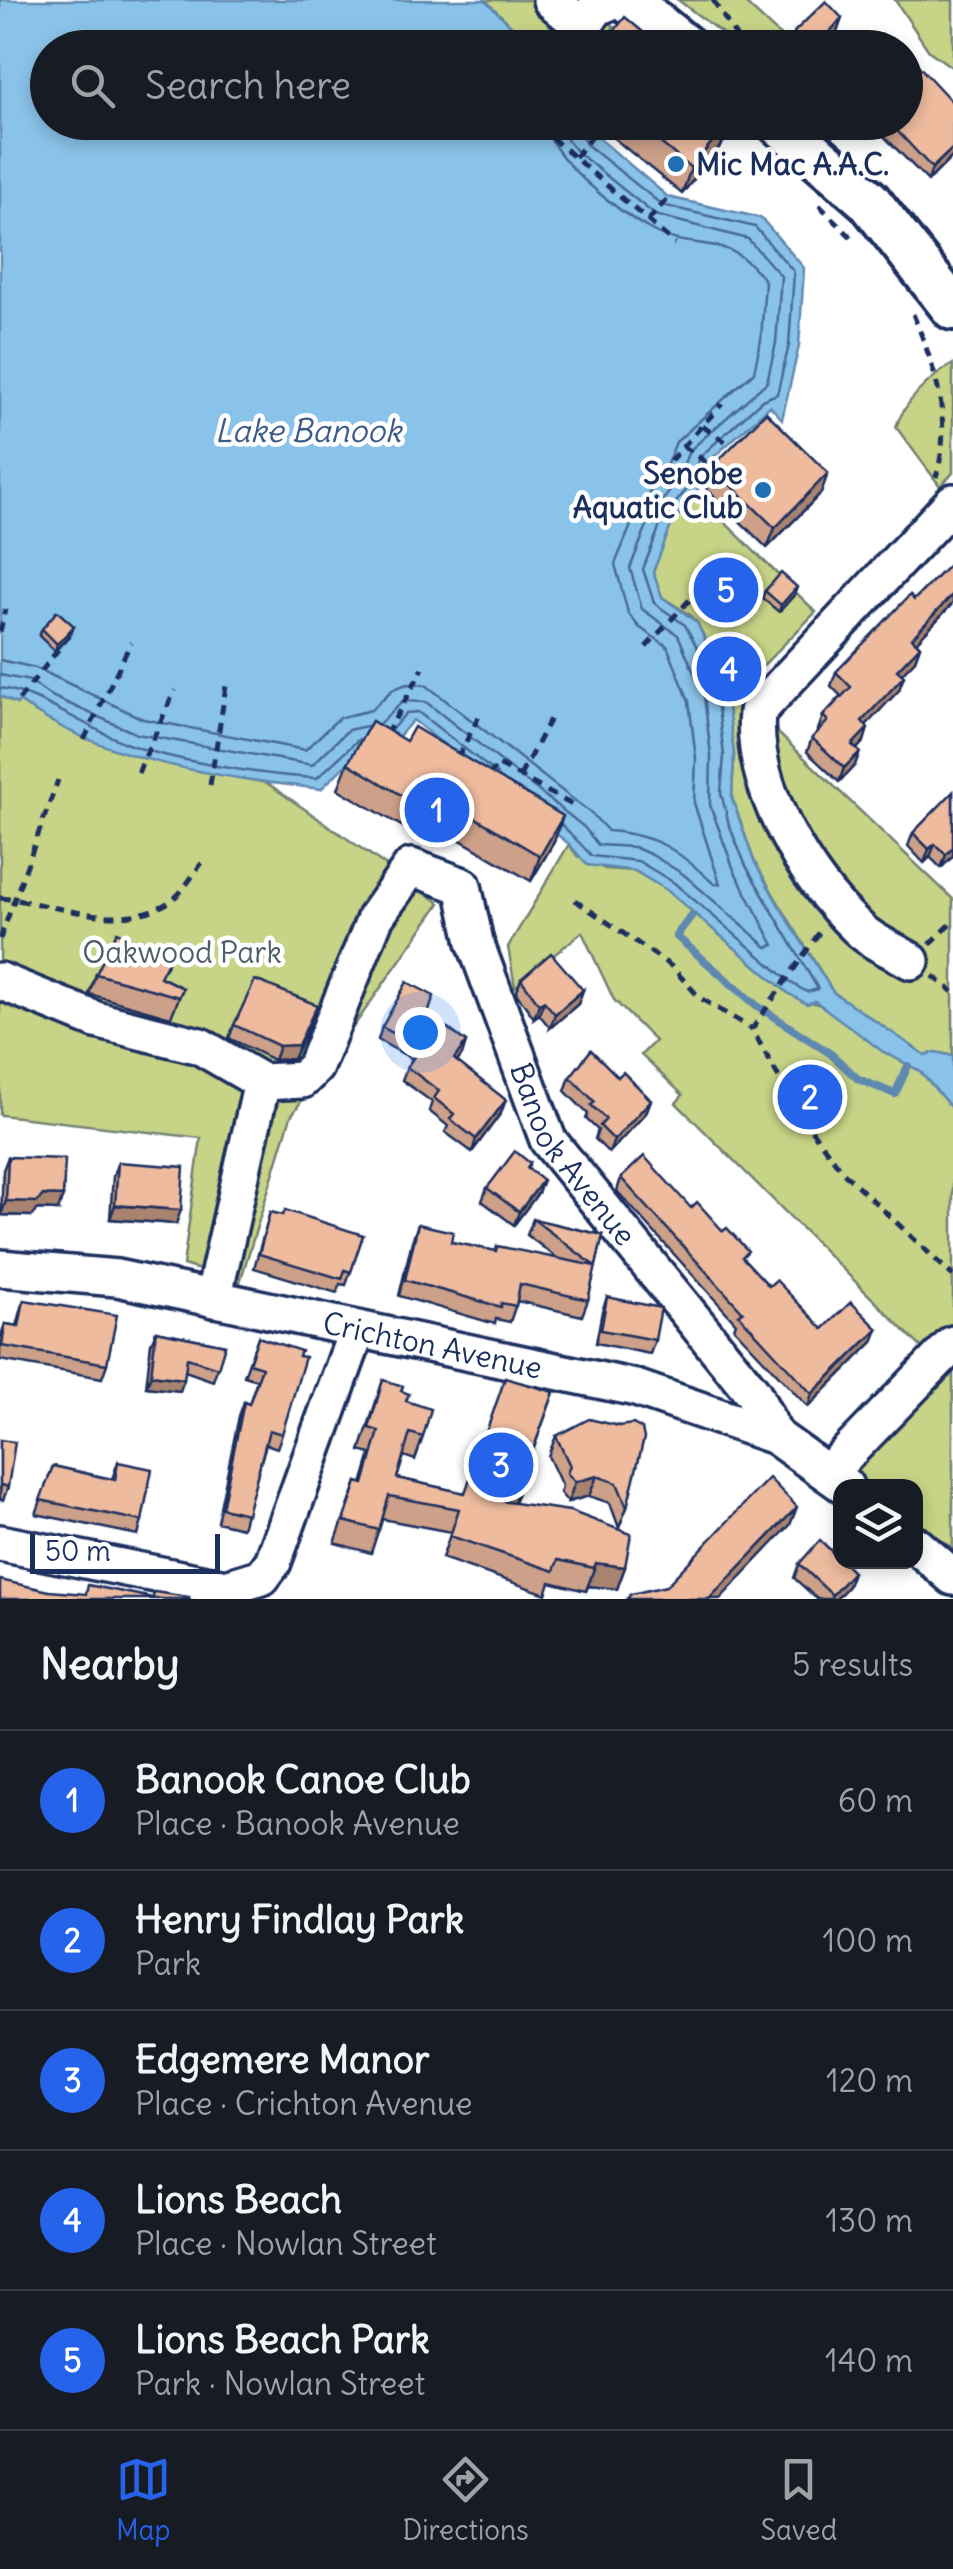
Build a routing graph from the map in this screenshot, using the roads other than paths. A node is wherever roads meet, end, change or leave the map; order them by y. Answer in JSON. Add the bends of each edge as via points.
{"nodes":[{"id":1,"x":551,"y":0,"type":"edge"},
{"id":2,"x":614,"y":0,"type":"edge"},
{"id":3,"x":627,"y":0,"type":"edge"},
{"id":4,"x":664,"y":30,"type":"edge"},
{"id":5,"x":778,"y":140,"type":"edge"},
{"id":6,"x":953,"y":308,"type":"edge"},
{"id":7,"x":944,"y":492,"type":"edge"},
{"id":8,"x":912,"y":961,"type":"dead end"},
{"id":9,"x":0,"y":981,"type":"edge"},
{"id":10,"x":262,"y":1082,"type":"junction"},
{"id":11,"x":0,"y":1268,"type":"edge"},
{"id":12,"x":213,"y":1299,"type":"junction"},
{"id":13,"x":357,"y":1330,"type":"junction"},
{"id":14,"x":953,"y":1344,"type":"edge"},
{"id":15,"x":775,"y":1436,"type":"junction"},
{"id":16,"x":836,"y":1479,"type":"edge"},
{"id":17,"x":838,"y":1479,"type":"edge"},
{"id":18,"x":0,"y":1544,"type":"edge"},
{"id":19,"x":923,"y":1551,"type":"edge"},
{"id":20,"x":953,"y":1577,"type":"edge"}],
"edges":[{"from":1,"to":2,"type":"street","via":[[583,27],[596,8]]},
{"from":3,"to":4,"type":"main road"},
{"from":5,"to":6,"type":"main road","via":[[869,201]]},
{"from":7,"to":8,"type":"street","via":[[757,712],[759,770],[804,858],[860,932]]},
{"from":9,"to":10,"type":"street","via":[[96,1020],[200,1046]]},
{"from":10,"to":12,"type":"street"},
{"from":10,"to":15,"type":"street","name":"Banook Avenue","via":[[302,1080],[314,1068],[375,918],[411,866],[463,886],[474,942],[548,1140],[753,1393]]},
{"from":11,"to":12,"type":"street","name":"Crichton Avenue","via":[[116,1278]]},
{"from":12,"to":13,"type":"street","name":"Crichton Avenue"},
{"from":13,"to":15,"type":"street","name":"Crichton Avenue","via":[[636,1388]]},
{"from":13,"to":18,"type":"street","via":[[262,1577],[226,1588]]},
{"from":14,"to":17,"type":"street"},
{"from":15,"to":16,"type":"street","name":"Crichton Avenue"},
{"from":19,"to":20,"type":"street"}]}
